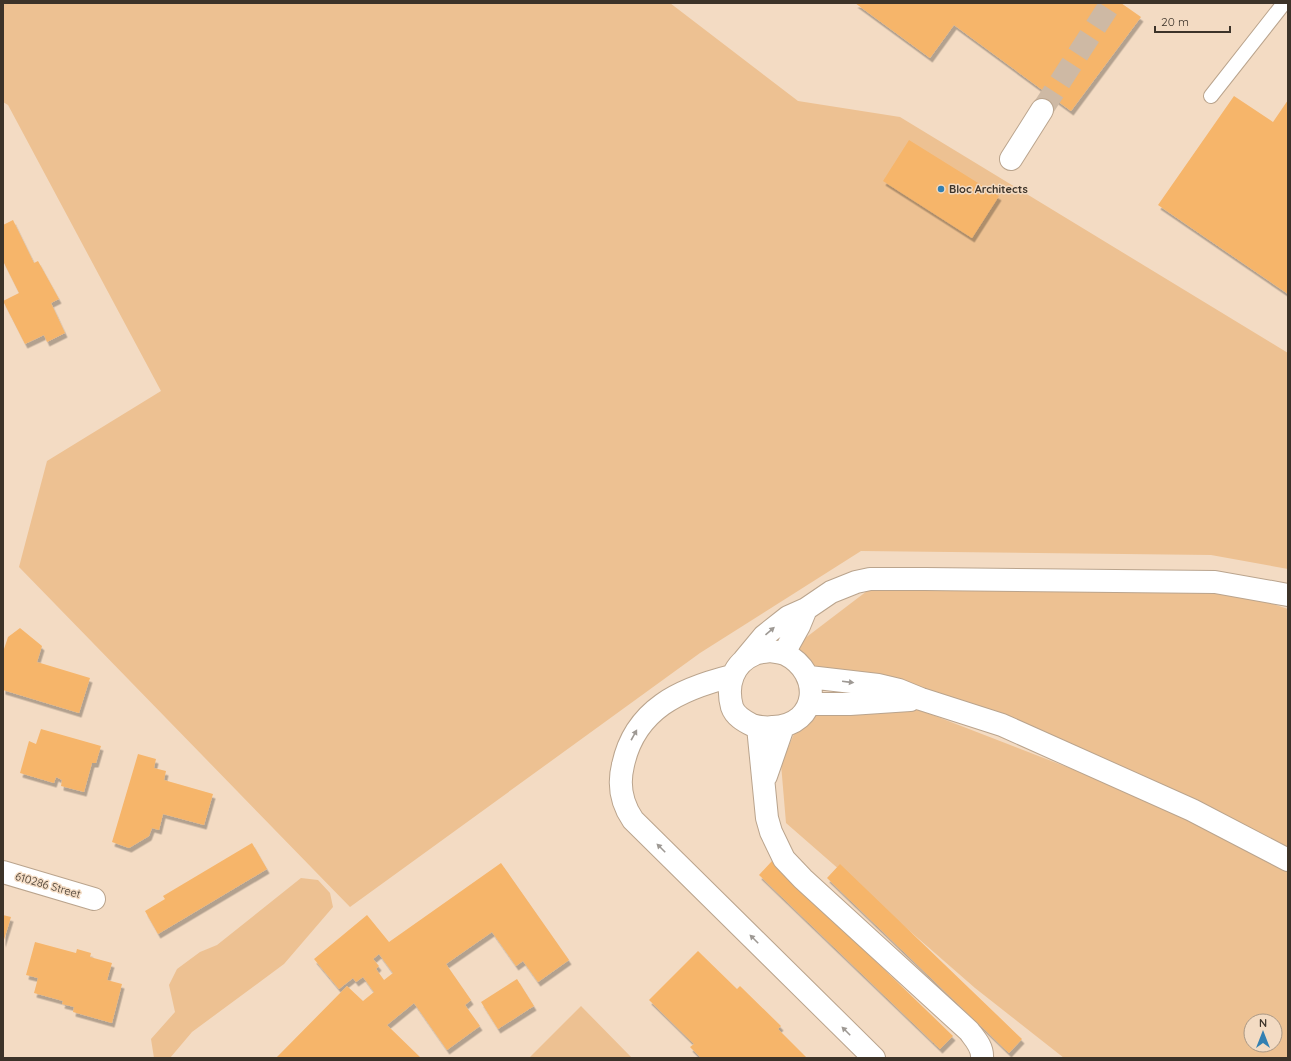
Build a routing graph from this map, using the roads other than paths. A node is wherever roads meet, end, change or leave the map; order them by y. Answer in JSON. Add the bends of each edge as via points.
{"nodes":[{"id":1,"x":1282,"y":3,"type":"edge"},
{"id":2,"x":1211,"y":96,"type":"dead end"},
{"id":3,"x":1042,"y":110,"type":"tunnel mouth"},
{"id":4,"x":1011,"y":159,"type":"dead end"},
{"id":5,"x":1288,"y":595,"type":"edge"},
{"id":6,"x":806,"y":609,"type":"junction"},
{"id":7,"x":784,"y":653,"type":"junction"},
{"id":8,"x":738,"y":668,"type":"junction"},
{"id":9,"x":809,"y":677,"type":"junction"},
{"id":10,"x":921,"y":699,"type":"junction"},
{"id":11,"x":810,"y":704,"type":"junction"},
{"id":12,"x":758,"y":727,"type":"junction"},
{"id":13,"x":783,"y":727,"type":"junction"},
{"id":14,"x":764,"y":783,"type":"junction"},
{"id":15,"x":1288,"y":860,"type":"edge"},
{"id":16,"x":3,"y":872,"type":"edge"},
{"id":17,"x":94,"y":899,"type":"dead end"},
{"id":18,"x":874,"y":1058,"type":"edge"},
{"id":19,"x":982,"y":1058,"type":"edge"}],
"edges":[{"from":1,"to":2,"type":"lane"},
{"from":3,"to":4,"type":"street"},
{"from":5,"to":6,"type":"street","via":[[1215,582],[870,580],[856,582],[832,592]]},
{"from":6,"to":7,"type":"street"},
{"from":8,"to":6,"type":"street","one_way":true,"via":[[774,627]]},
{"from":7,"to":8,"type":"street","via":[[756,653]]},
{"from":7,"to":9,"type":"street","via":[[799,663]]},
{"from":8,"to":12,"type":"street","via":[[729,691],[733,709],[739,717]]},
{"from":18,"to":8,"type":"street","one_way":true,"via":[[639,826],[627,810],[623,799],[621,772],[626,751],[642,722],[665,702]]},
{"from":9,"to":10,"type":"street","one_way":true,"via":[[878,685]]},
{"from":9,"to":11,"type":"street"},
{"from":10,"to":11,"type":"street"},
{"from":10,"to":15,"type":"street","via":[[1002,725],[1192,810]]},
{"from":11,"to":13,"type":"street","via":[[797,720]]},
{"from":12,"to":13,"type":"street"},
{"from":12,"to":14,"type":"street"},
{"from":13,"to":14,"type":"street"},
{"from":14,"to":19,"type":"street","via":[[767,818],[784,859],[969,1031],[980,1045]]},
{"from":16,"to":17,"type":"street","name":"610286 Street"}]}
